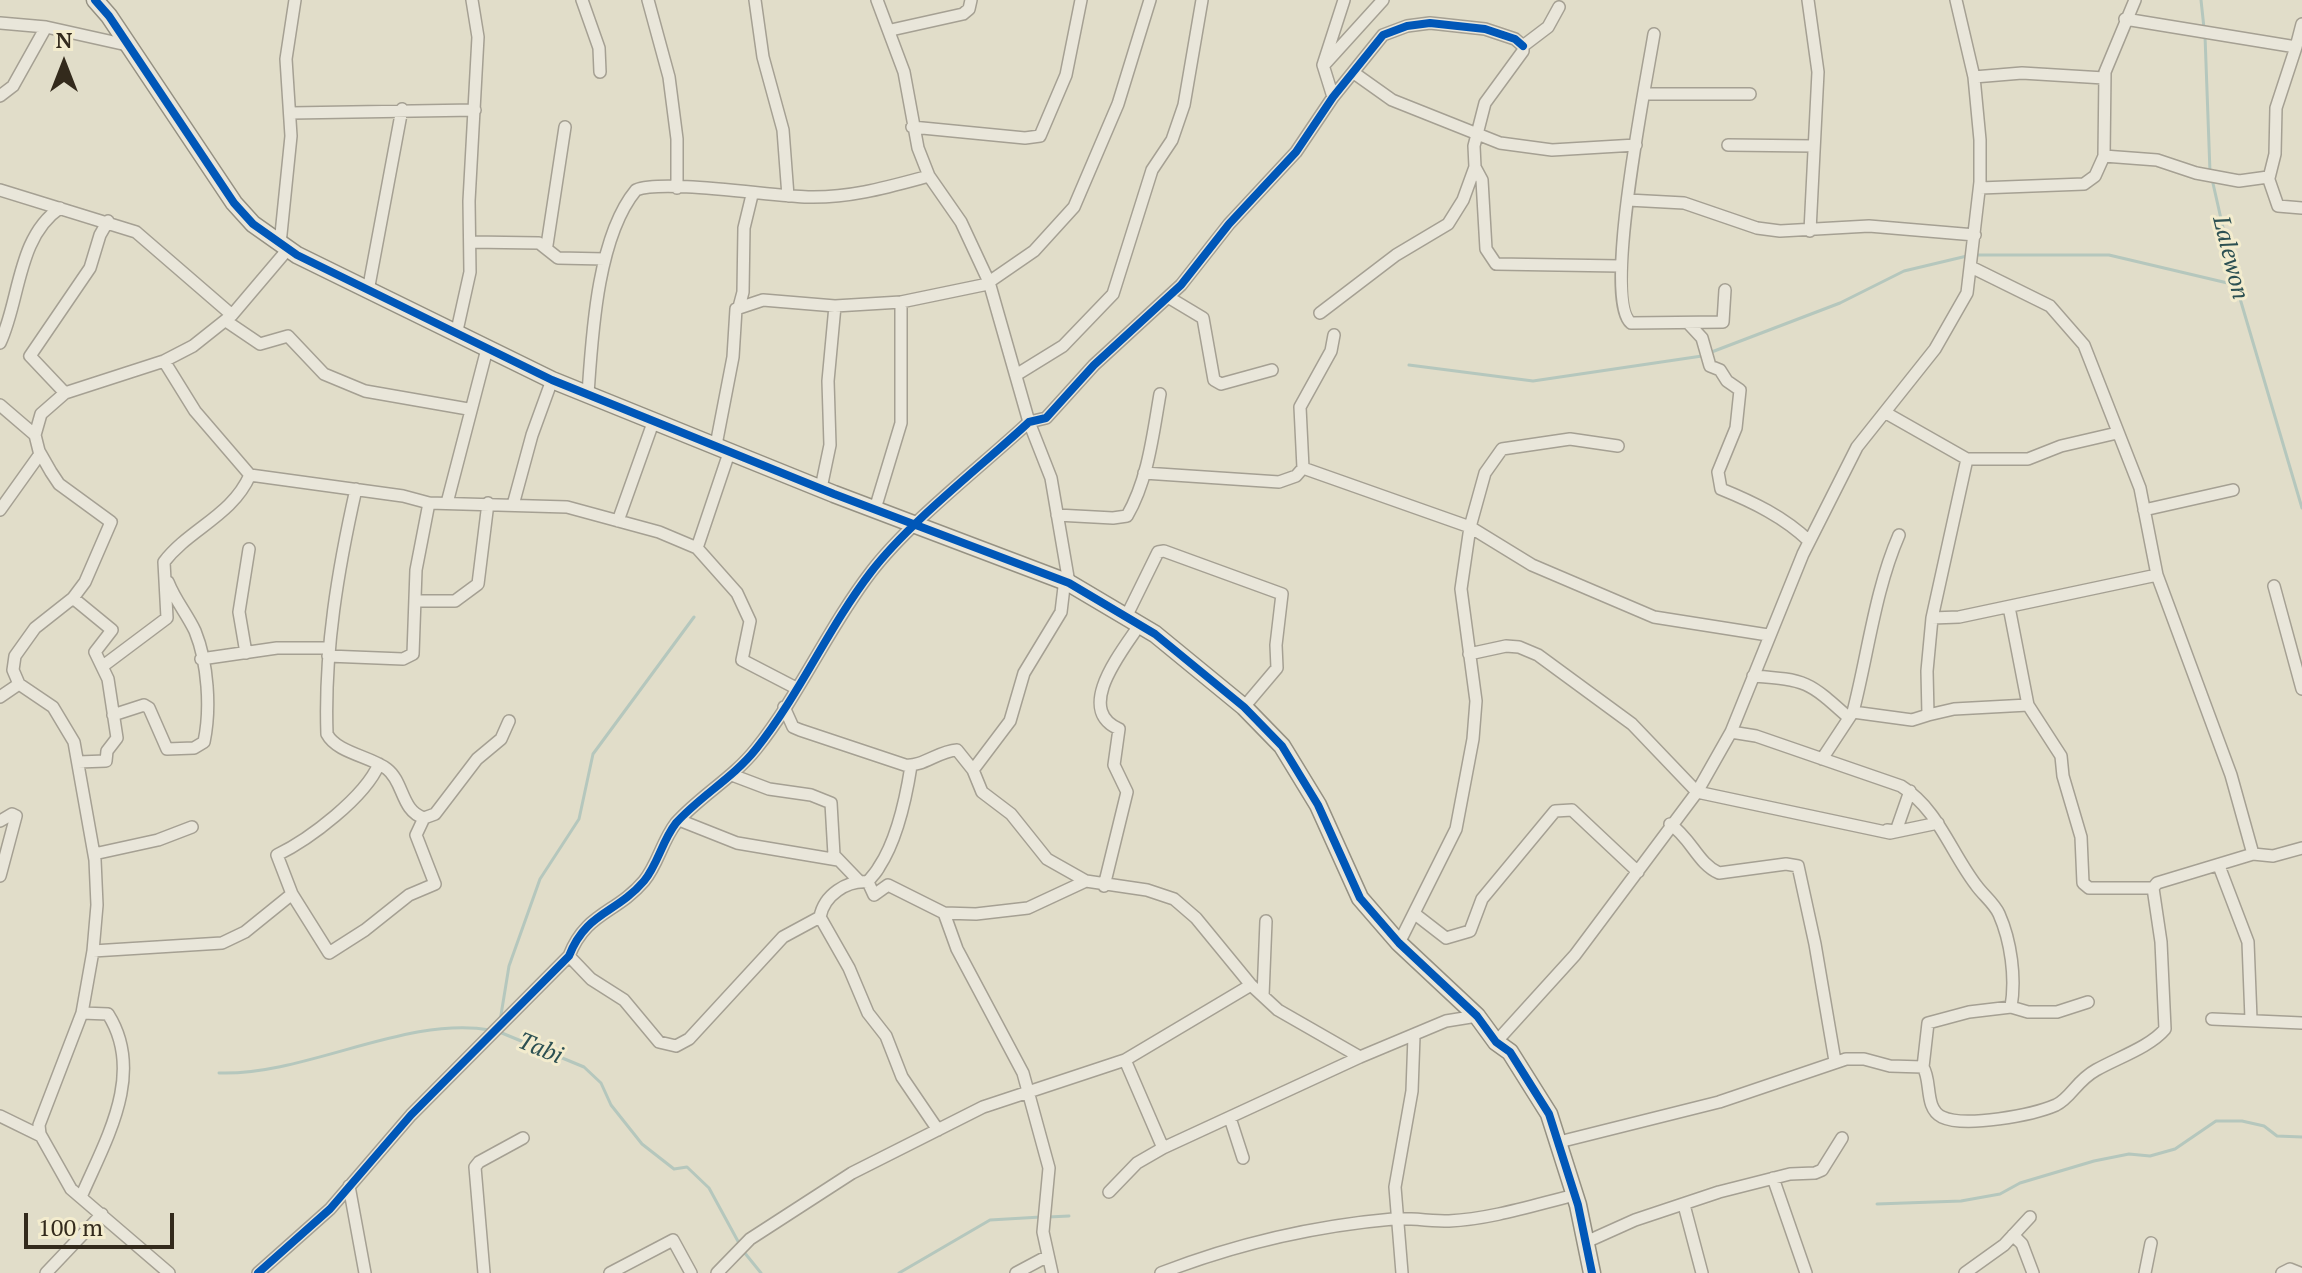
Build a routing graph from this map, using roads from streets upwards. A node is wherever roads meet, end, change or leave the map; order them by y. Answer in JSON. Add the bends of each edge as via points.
{"nodes":[{"id":1,"x":95,"y":0,"type":"edge"},
{"id":2,"x":295,"y":0,"type":"edge"},
{"id":3,"x":472,"y":0,"type":"edge"},
{"id":4,"x":582,"y":0,"type":"edge"},
{"id":5,"x":648,"y":0,"type":"edge"},
{"id":6,"x":755,"y":0,"type":"edge"},
{"id":7,"x":877,"y":0,"type":"edge"},
{"id":8,"x":971,"y":0,"type":"edge"},
{"id":9,"x":1081,"y":0,"type":"edge"},
{"id":10,"x":1150,"y":0,"type":"edge"},
{"id":11,"x":1202,"y":0,"type":"edge"},
{"id":12,"x":1344,"y":0,"type":"edge"},
{"id":13,"x":1383,"y":0,"type":"edge"},
{"id":14,"x":1808,"y":0,"type":"edge"},
{"id":15,"x":1956,"y":0,"type":"edge"},
{"id":16,"x":2135,"y":0,"type":"edge"},
{"id":17,"x":1559,"y":7,"type":"dead end"},
{"id":18,"x":112,"y":8,"type":"edge"},
{"id":19,"x":2125,"y":19,"type":"junction"},
{"id":20,"x":0,"y":23,"type":"edge"},
{"id":21,"x":2302,"y":24,"type":"edge"},
{"id":22,"x":1356,"y":26,"type":"junction"},
{"id":23,"x":46,"y":27,"type":"junction"},
{"id":24,"x":891,"y":30,"type":"junction"},
{"id":25,"x":1654,"y":34,"type":"dead end"},
{"id":26,"x":127,"y":45,"type":"junction"},
{"id":27,"x":1523,"y":46,"type":"junction"},
{"id":28,"x":2296,"y":47,"type":"junction"},
{"id":29,"x":1323,"y":65,"type":"junction"},
{"id":30,"x":600,"y":72,"type":"dead end"},
{"id":31,"x":1354,"y":73,"type":"junction"},
{"id":32,"x":1974,"y":77,"type":"junction"},
{"id":33,"x":2104,"y":78,"type":"junction"},
{"id":34,"x":1645,"y":94,"type":"junction"},
{"id":35,"x":1750,"y":94,"type":"dead end"},
{"id":36,"x":0,"y":96,"type":"edge"},
{"id":37,"x":1333,"y":97,"type":"junction"},
{"id":38,"x":402,"y":109,"type":"junction"},
{"id":39,"x":475,"y":110,"type":"junction"},
{"id":40,"x":291,"y":113,"type":"junction"},
{"id":41,"x":565,"y":127,"type":"dead end"},
{"id":42,"x":912,"y":127,"type":"junction"},
{"id":43,"x":1476,"y":134,"type":"junction"},
{"id":44,"x":1636,"y":145,"type":"junction"},
{"id":45,"x":1728,"y":145,"type":"dead end"},
{"id":46,"x":1814,"y":146,"type":"junction"},
{"id":47,"x":2104,"y":156,"type":"junction"},
{"id":48,"x":1475,"y":167,"type":"junction"},
{"id":49,"x":929,"y":176,"type":"junction"},
{"id":50,"x":2269,"y":178,"type":"junction"},
{"id":51,"x":677,"y":188,"type":"junction"},
{"id":52,"x":1980,"y":188,"type":"junction"},
{"id":53,"x":0,"y":190,"type":"edge"},
{"id":54,"x":752,"y":195,"type":"junction"},
{"id":55,"x":788,"y":196,"type":"junction"},
{"id":56,"x":1628,"y":200,"type":"junction"},
{"id":57,"x":60,"y":208,"type":"junction"},
{"id":58,"x":2302,"y":208,"type":"edge"},
{"id":59,"x":108,"y":221,"type":"junction"},
{"id":60,"x":1810,"y":231,"type":"junction"},
{"id":61,"x":1975,"y":235,"type":"junction"},
{"id":62,"x":471,"y":242,"type":"junction"},
{"id":63,"x":547,"y":245,"type":"junction"},
{"id":64,"x":284,"y":246,"type":"junction"},
{"id":65,"x":605,"y":259,"type":"junction"},
{"id":66,"x":1620,"y":266,"type":"junction"},
{"id":67,"x":1971,"y":267,"type":"junction"},
{"id":68,"x":989,"y":283,"type":"junction"},
{"id":69,"x":1725,"y":290,"type":"dead end"},
{"id":70,"x":368,"y":291,"type":"junction"},
{"id":71,"x":1168,"y":297,"type":"junction"},
{"id":72,"x":901,"y":302,"type":"junction"},
{"id":73,"x":835,"y":306,"type":"junction"},
{"id":74,"x":739,"y":307,"type":"junction"},
{"id":75,"x":1320,"y":313,"type":"dead end"},
{"id":76,"x":229,"y":318,"type":"junction"},
{"id":77,"x":1689,"y":324,"type":"junction"},
{"id":78,"x":1712,"y":324,"type":"junction"},
{"id":79,"x":456,"y":335,"type":"junction"},
{"id":80,"x":1334,"y":335,"type":"dead end"},
{"id":81,"x":1702,"y":338,"type":"junction"},
{"id":82,"x":0,"y":343,"type":"edge"},
{"id":83,"x":487,"y":349,"type":"junction"},
{"id":84,"x":164,"y":361,"type":"junction"},
{"id":85,"x":1272,"y":370,"type":"dead end"},
{"id":86,"x":1016,"y":375,"type":"junction"},
{"id":87,"x":552,"y":380,"type":"junction"},
{"id":88,"x":65,"y":393,"type":"junction"},
{"id":89,"x":588,"y":394,"type":"junction"},
{"id":90,"x":1160,"y":394,"type":"dead end"},
{"id":91,"x":0,"y":405,"type":"edge"},
{"id":92,"x":468,"y":409,"type":"junction"},
{"id":93,"x":1886,"y":413,"type":"junction"},
{"id":94,"x":654,"y":420,"type":"junction"},
{"id":95,"x":1029,"y":422,"type":"junction"},
{"id":96,"x":2117,"y":433,"type":"junction"},
{"id":97,"x":35,"y":435,"type":"junction"},
{"id":98,"x":1618,"y":446,"type":"dead end"},
{"id":99,"x":723,"y":448,"type":"junction"},
{"id":100,"x":40,"y":454,"type":"junction"},
{"id":101,"x":1967,"y":459,"type":"junction"},
{"id":102,"x":1303,"y":468,"type":"junction"},
{"id":103,"x":1144,"y":473,"type":"junction"},
{"id":104,"x":250,"y":475,"type":"junction"},
{"id":105,"x":821,"y":488,"type":"junction"},
{"id":106,"x":356,"y":489,"type":"junction"},
{"id":107,"x":2233,"y":490,"type":"dead end"},
{"id":108,"x":429,"y":503,"type":"junction"},
{"id":109,"x":447,"y":503,"type":"junction"},
{"id":110,"x":488,"y":503,"type":"junction"},
{"id":111,"x":513,"y":505,"type":"junction"},
{"id":112,"x":875,"y":509,"type":"junction"},
{"id":113,"x":0,"y":510,"type":"edge"},
{"id":114,"x":2144,"y":510,"type":"junction"},
{"id":115,"x":1057,"y":515,"type":"junction"},
{"id":116,"x":618,"y":521,"type":"junction"},
{"id":117,"x":917,"y":525,"type":"junction"},
{"id":118,"x":1470,"y":527,"type":"junction"},
{"id":119,"x":1899,"y":535,"type":"dead end"},
{"id":120,"x":1809,"y":541,"type":"junction"},
{"id":121,"x":697,"y":548,"type":"junction"},
{"id":122,"x":249,"y":549,"type":"dead end"},
{"id":123,"x":163,"y":568,"type":"junction"},
{"id":124,"x":2157,"y":575,"type":"junction"},
{"id":125,"x":1069,"y":583,"type":"junction"},
{"id":126,"x":2274,"y":586,"type":"dead end"},
{"id":127,"x":73,"y":598,"type":"junction"},
{"id":128,"x":416,"y":601,"type":"junction"},
{"id":129,"x":177,"y":606,"type":"junction"},
{"id":130,"x":2009,"y":607,"type":"junction"},
{"id":131,"x":167,"y":618,"type":"junction"},
{"id":132,"x":1932,"y":618,"type":"junction"},
{"id":133,"x":1133,"y":620,"type":"junction"},
{"id":134,"x":1768,"y":635,"type":"junction"},
{"id":135,"x":328,"y":652,"type":"junction"},
{"id":136,"x":246,"y":653,"type":"junction"},
{"id":137,"x":1469,"y":654,"type":"junction"},
{"id":138,"x":201,"y":659,"type":"junction"},
{"id":139,"x":103,"y":666,"type":"junction"},
{"id":140,"x":1753,"y":676,"type":"junction"},
{"id":141,"x":19,"y":684,"type":"junction"},
{"id":142,"x":796,"y":688,"type":"junction"},
{"id":143,"x":2302,"y":689,"type":"edge"},
{"id":144,"x":0,"y":697,"type":"edge"},
{"id":145,"x":2028,"y":705,"type":"junction"},
{"id":146,"x":784,"y":707,"type":"junction"},
{"id":147,"x":1244,"y":707,"type":"junction"},
{"id":148,"x":113,"y":715,"type":"junction"},
{"id":149,"x":1851,"y":715,"type":"junction"},
{"id":150,"x":1928,"y":715,"type":"junction"},
{"id":151,"x":509,"y":721,"type":"dead end"},
{"id":152,"x":1731,"y":732,"type":"junction"},
{"id":153,"x":1822,"y":759,"type":"junction"},
{"id":154,"x":78,"y":762,"type":"junction"},
{"id":155,"x":379,"y":764,"type":"junction"},
{"id":156,"x":911,"y":766,"type":"junction"},
{"id":157,"x":973,"y":770,"type":"junction"},
{"id":158,"x":732,"y":775,"type":"junction"},
{"id":159,"x":1910,"y":791,"type":"junction"},
{"id":160,"x":1697,"y":792,"type":"junction"},
{"id":161,"x":424,"y":818,"type":"junction"},
{"id":162,"x":679,"y":820,"type":"junction"},
{"id":163,"x":0,"y":821,"type":"edge"},
{"id":164,"x":1938,"y":823,"type":"junction"},
{"id":165,"x":1670,"y":824,"type":"junction"},
{"id":166,"x":192,"y":827,"type":"dead end"},
{"id":167,"x":1854,"y":827,"type":"junction"},
{"id":168,"x":2302,"y":848,"type":"edge"},
{"id":169,"x":94,"y":854,"type":"junction"},
{"id":170,"x":2253,"y":854,"type":"junction"},
{"id":171,"x":838,"y":860,"type":"junction"},
{"id":172,"x":2219,"y":866,"type":"junction"},
{"id":173,"x":1638,"y":872,"type":"junction"},
{"id":174,"x":0,"y":876,"type":"edge"},
{"id":175,"x":1086,"y":881,"type":"junction"},
{"id":176,"x":863,"y":882,"type":"junction"},
{"id":177,"x":1104,"y":886,"type":"junction"},
{"id":178,"x":2153,"y":888,"type":"junction"},
{"id":179,"x":292,"y":894,"type":"junction"},
{"id":180,"x":944,"y":913,"type":"junction"},
{"id":181,"x":1415,"y":914,"type":"junction"},
{"id":182,"x":820,"y":917,"type":"junction"},
{"id":183,"x":1266,"y":921,"type":"dead end"},
{"id":184,"x":1399,"y":943,"type":"junction"},
{"id":185,"x":93,"y":951,"type":"junction"},
{"id":186,"x":569,"y":956,"type":"junction"},
{"id":187,"x":1251,"y":985,"type":"junction"},
{"id":188,"x":1263,"y":996,"type":"junction"},
{"id":189,"x":2088,"y":1002,"type":"dead end"},
{"id":190,"x":2011,"y":1007,"type":"junction"},
{"id":191,"x":82,"y":1013,"type":"junction"},
{"id":192,"x":1477,"y":1016,"type":"junction"},
{"id":193,"x":2212,"y":1019,"type":"dead end"},
{"id":194,"x":2251,"y":1019,"type":"junction"},
{"id":195,"x":2302,"y":1023,"type":"edge"},
{"id":196,"x":1414,"y":1036,"type":"junction"},
{"id":197,"x":1496,"y":1042,"type":"junction"},
{"id":198,"x":1360,"y":1057,"type":"junction"},
{"id":199,"x":1125,"y":1060,"type":"junction"},
{"id":200,"x":1835,"y":1061,"type":"junction"},
{"id":201,"x":1923,"y":1067,"type":"junction"},
{"id":202,"x":1028,"y":1090,"type":"junction"},
{"id":203,"x":0,"y":1116,"type":"edge"},
{"id":204,"x":1230,"y":1118,"type":"junction"},
{"id":205,"x":938,"y":1130,"type":"junction"},
{"id":206,"x":41,"y":1136,"type":"junction"},
{"id":207,"x":523,"y":1138,"type":"dead end"},
{"id":208,"x":1842,"y":1138,"type":"dead end"},
{"id":209,"x":1559,"y":1142,"type":"junction"},
{"id":210,"x":1163,"y":1148,"type":"junction"},
{"id":211,"x":1243,"y":1158,"type":"dead end"},
{"id":212,"x":1773,"y":1178,"type":"junction"},
{"id":213,"x":349,"y":1186,"type":"junction"},
{"id":214,"x":1109,"y":1192,"type":"dead end"},
{"id":215,"x":1575,"y":1195,"type":"junction"},
{"id":216,"x":81,"y":1197,"type":"junction"},
{"id":217,"x":1684,"y":1205,"type":"junction"},
{"id":218,"x":102,"y":1214,"type":"junction"},
{"id":219,"x":2030,"y":1217,"type":"dead end"},
{"id":220,"x":1394,"y":1219,"type":"junction"},
{"id":221,"x":2013,"y":1235,"type":"junction"},
{"id":222,"x":1586,"y":1242,"type":"junction"},
{"id":223,"x":2151,"y":1243,"type":"dead end"},
{"id":224,"x":1046,"y":1257,"type":"junction"},
{"id":225,"x":46,"y":1273,"type":"edge"},
{"id":226,"x":169,"y":1273,"type":"edge"},
{"id":227,"x":258,"y":1273,"type":"edge"},
{"id":228,"x":365,"y":1273,"type":"edge"},
{"id":229,"x":484,"y":1273,"type":"edge"},
{"id":230,"x":610,"y":1273,"type":"edge"},
{"id":231,"x":691,"y":1273,"type":"edge"},
{"id":232,"x":717,"y":1273,"type":"edge"},
{"id":233,"x":1016,"y":1273,"type":"edge"},
{"id":234,"x":1052,"y":1273,"type":"edge"},
{"id":235,"x":1161,"y":1273,"type":"edge"},
{"id":236,"x":1402,"y":1273,"type":"edge"},
{"id":237,"x":1592,"y":1273,"type":"edge"},
{"id":238,"x":1702,"y":1273,"type":"edge"},
{"id":239,"x":1806,"y":1273,"type":"edge"},
{"id":240,"x":1965,"y":1273,"type":"edge"},
{"id":241,"x":2033,"y":1273,"type":"edge"},
{"id":242,"x":2145,"y":1273,"type":"edge"},
{"id":243,"x":2282,"y":1273,"type":"edge"},
{"id":244,"x":2300,"y":1273,"type":"edge"}],
"edges":[{"from":1,"to":18,"type":"street"},
{"from":2,"to":40,"type":"street","via":[[286,59]]},
{"from":3,"to":39,"type":"street","via":[[478,37]]},
{"from":4,"to":30,"type":"street","via":[[599,48]]},
{"from":5,"to":51,"type":"street","via":[[669,77]]},
{"from":6,"to":55,"type":"street","via":[[763,57],[783,130]]},
{"from":7,"to":24,"type":"street"},
{"from":8,"to":24,"type":"street","via":[[963,14]]},
{"from":9,"to":42,"type":"street","via":[[1066,75],[1040,136]]},
{"from":10,"to":68,"type":"street","via":[[1118,104],[1074,207],[1034,251]]},
{"from":11,"to":86,"type":"street","via":[[1184,105],[1172,140],[1152,170],[1113,294],[1063,346]]},
{"from":12,"to":22,"type":"street"},
{"from":12,"to":29,"type":"street"},
{"from":13,"to":22,"type":"street"},
{"from":14,"to":46,"type":"street","via":[[1818,72]]},
{"from":15,"to":32,"type":"street"},
{"from":16,"to":19,"type":"street"},
{"from":17,"to":27,"type":"street","via":[[1548,27]]},
{"from":18,"to":26,"type":"street"},
{"from":19,"to":28,"type":"street"},
{"from":19,"to":33,"type":"street"},
{"from":20,"to":23,"type":"street"},
{"from":21,"to":28,"type":"street"},
{"from":22,"to":29,"type":"street"},
{"from":23,"to":26,"type":"street"},
{"from":23,"to":36,"type":"street","via":[[13,86]]},
{"from":24,"to":42,"type":"street"},
{"from":25,"to":34,"type":"street"},
{"from":26,"to":64,"type":"street","via":[[234,203]]},
{"from":27,"to":31,"type":"street","via":[[1485,29],[1407,26],[1383,35]]},
{"from":27,"to":43,"type":"street","via":[[1485,103]]},
{"from":28,"to":50,"type":"street","via":[[2276,108]]},
{"from":29,"to":37,"type":"street"},
{"from":31,"to":37,"type":"street"},
{"from":31,"to":43,"type":"street","via":[[1392,100]]},
{"from":32,"to":33,"type":"street","via":[[2034,73]]},
{"from":32,"to":52,"type":"street"},
{"from":33,"to":47,"type":"street"},
{"from":34,"to":35,"type":"street"},
{"from":34,"to":44,"type":"street"},
{"from":37,"to":71,"type":"street","via":[[1296,152]]},
{"from":38,"to":39,"type":"street"},
{"from":38,"to":40,"type":"street"},
{"from":38,"to":70,"type":"street"},
{"from":39,"to":62,"type":"street"},
{"from":40,"to":64,"type":"street"},
{"from":41,"to":63,"type":"street"},
{"from":42,"to":49,"type":"street"},
{"from":43,"to":44,"type":"street","via":[[1552,150]]},
{"from":43,"to":48,"type":"street"},
{"from":44,"to":56,"type":"street"},
{"from":45,"to":46,"type":"street"},
{"from":46,"to":60,"type":"street"},
{"from":47,"to":50,"type":"street","via":[[2157,160],[2239,181]]},
{"from":47,"to":52,"type":"street","via":[[2095,176],[2084,184]]},
{"from":48,"to":66,"type":"street","via":[[1482,180],[1483,228],[1491,262]]},
{"from":48,"to":75,"type":"street","via":[[1448,224],[1396,255]]},
{"from":49,"to":55,"type":"street","via":[[863,194]]},
{"from":49,"to":68,"type":"street","via":[[961,222]]},
{"from":50,"to":58,"type":"street","via":[[2278,206]]},
{"from":51,"to":54,"type":"street"},
{"from":51,"to":65,"type":"street","via":[[636,190]]},
{"from":52,"to":61,"type":"street"},
{"from":53,"to":57,"type":"street"},
{"from":54,"to":55,"type":"street"},
{"from":54,"to":74,"type":"street","via":[[744,228]]},
{"from":56,"to":60,"type":"street","via":[[1684,203],[1757,228]]},
{"from":56,"to":66,"type":"street"},
{"from":57,"to":59,"type":"street"},
{"from":57,"to":82,"type":"street","via":[[44,220],[25,258]]},
{"from":59,"to":76,"type":"street","via":[[136,232]]},
{"from":59,"to":88,"type":"street","via":[[90,268],[30,356]]},
{"from":60,"to":61,"type":"street","via":[[1869,226]]},
{"from":61,"to":67,"type":"street"},
{"from":62,"to":63,"type":"street"},
{"from":62,"to":79,"type":"street"},
{"from":63,"to":65,"type":"street","via":[[558,258]]},
{"from":64,"to":70,"type":"street"},
{"from":64,"to":76,"type":"street"},
{"from":65,"to":89,"type":"street"},
{"from":66,"to":77,"type":"street","via":[[1626,319],[1646,325]]},
{"from":67,"to":93,"type":"street","via":[[1967,293],[1954,320]]},
{"from":67,"to":96,"type":"street","via":[[2031,295],[2063,318],[2084,345]]},
{"from":68,"to":72,"type":"street"},
{"from":68,"to":86,"type":"street"},
{"from":69,"to":78,"type":"street","via":[[1725,319]]},
{"from":70,"to":79,"type":"street"},
{"from":71,"to":85,"type":"street","via":[[1203,318],[1214,380],[1221,384]]},
{"from":71,"to":95,"type":"street","via":[[1046,418]]},
{"from":72,"to":73,"type":"street"},
{"from":72,"to":112,"type":"street","via":[[901,423]]},
{"from":73,"to":74,"type":"street","via":[[781,300]]},
{"from":73,"to":105,"type":"street","via":[[828,381],[830,445]]},
{"from":74,"to":99,"type":"street","via":[[734,313]]},
{"from":76,"to":84,"type":"street"},
{"from":76,"to":92,"type":"street","via":[[260,344],[288,336],[324,374],[365,391]]},
{"from":77,"to":78,"type":"street"},
{"from":77,"to":81,"type":"street"},
{"from":78,"to":81,"type":"street"},
{"from":79,"to":83,"type":"street"},
{"from":80,"to":102,"type":"street","via":[[1331,351],[1300,407]]},
{"from":81,"to":120,"type":"street","via":[[1710,366],[1740,390],[1736,428],[1718,472],[1721,489],[1761,507]]},
{"from":83,"to":87,"type":"street"},
{"from":83,"to":92,"type":"street"},
{"from":84,"to":88,"type":"street"},
{"from":84,"to":104,"type":"street","via":[[195,411]]},
{"from":86,"to":95,"type":"street"},
{"from":87,"to":89,"type":"street"},
{"from":87,"to":111,"type":"street"},
{"from":88,"to":97,"type":"street","via":[[41,414]]},
{"from":89,"to":94,"type":"street"},
{"from":90,"to":103,"type":"street"},
{"from":91,"to":97,"type":"street"},
{"from":92,"to":109,"type":"street"},
{"from":93,"to":101,"type":"street"},
{"from":93,"to":120,"type":"street","via":[[1857,447]]},
{"from":94,"to":99,"type":"street"},
{"from":94,"to":116,"type":"street"},
{"from":95,"to":115,"type":"street","via":[[1051,478]]},
{"from":95,"to":117,"type":"street"},
{"from":96,"to":101,"type":"street","via":[[2028,459]]},
{"from":96,"to":114,"type":"street"},
{"from":97,"to":100,"type":"street"},
{"from":98,"to":118,"type":"street","via":[[1570,439],[1502,449],[1485,473]]},
{"from":99,"to":105,"type":"street"},
{"from":99,"to":121,"type":"street"},
{"from":100,"to":113,"type":"street"},
{"from":100,"to":127,"type":"street","via":[[59,484],[111,522],[97,560]]},
{"from":101,"to":132,"type":"street"},
{"from":102,"to":103,"type":"street","via":[[1279,482]]},
{"from":102,"to":118,"type":"street"},
{"from":103,"to":115,"type":"street","via":[[1127,516]]},
{"from":104,"to":106,"type":"street"},
{"from":104,"to":123,"type":"street","via":[[243,491],[167,558]]},
{"from":105,"to":112,"type":"street"},
{"from":106,"to":108,"type":"street"},
{"from":106,"to":135,"type":"street"},
{"from":107,"to":114,"type":"street"},
{"from":108,"to":109,"type":"street"},
{"from":108,"to":128,"type":"street","via":[[418,551]]},
{"from":109,"to":110,"type":"street"},
{"from":110,"to":111,"type":"street"},
{"from":110,"to":128,"type":"street","via":[[478,584],[455,601]]},
{"from":111,"to":116,"type":"street","via":[[567,507]]},
{"from":112,"to":117,"type":"street"},
{"from":114,"to":124,"type":"street"},
{"from":115,"to":125,"type":"street"},
{"from":116,"to":121,"type":"street"},
{"from":117,"to":125,"type":"street"},
{"from":117,"to":142,"type":"street","via":[[873,569]]},
{"from":118,"to":134,"type":"street","via":[[1532,565],[1654,617]]},
{"from":118,"to":137,"type":"street","via":[[1461,589]]},
{"from":119,"to":149,"type":"street","via":[[1884,571]]},
{"from":120,"to":134,"type":"street"},
{"from":121,"to":142,"type":"street","via":[[737,593],[750,621],[742,660]]},
{"from":122,"to":136,"type":"street","via":[[239,612]]},
{"from":123,"to":129,"type":"street"},
{"from":123,"to":131,"type":"street"},
{"from":124,"to":130,"type":"street"},
{"from":124,"to":170,"type":"street","via":[[2231,775]]},
{"from":125,"to":133,"type":"street"},
{"from":125,"to":157,"type":"street","via":[[1061,612],[1024,673],[1010,721]]},
{"from":126,"to":143,"type":"street"},
{"from":127,"to":139,"type":"street","via":[[112,630],[95,652]]},
{"from":127,"to":141,"type":"street","via":[[35,628],[15,656],[13,677]]},
{"from":128,"to":135,"type":"street","via":[[411,657]]},
{"from":129,"to":131,"type":"street"},
{"from":129,"to":138,"type":"street","via":[[194,631]]},
{"from":130,"to":132,"type":"street"},
{"from":130,"to":145,"type":"street"},
{"from":131,"to":139,"type":"street"},
{"from":132,"to":150,"type":"street"},
{"from":133,"to":147,"type":"street"},
{"from":133,"to":147,"type":"street","via":[[1158,552],[1282,594],[1277,668]]},
{"from":133,"to":177,"type":"street","via":[[1100,691],[1100,705],[1119,729],[1114,765],[1127,792]]},
{"from":134,"to":140,"type":"street"},
{"from":135,"to":136,"type":"street"},
{"from":135,"to":155,"type":"street","via":[[329,739]]},
{"from":136,"to":138,"type":"street"},
{"from":137,"to":160,"type":"street","via":[[1506,646],[1538,655],[1632,724]]},
{"from":137,"to":181,"type":"street","via":[[1476,701],[1462,802],[1444,858]]},
{"from":138,"to":148,"type":"street","via":[[208,696],[200,746],[167,749],[144,705]]},
{"from":139,"to":148,"type":"street"},
{"from":140,"to":149,"type":"street","via":[[1799,679]]},
{"from":140,"to":152,"type":"street"},
{"from":141,"to":144,"type":"street"},
{"from":141,"to":154,"type":"street","via":[[64,721]]},
{"from":142,"to":146,"type":"street"},
{"from":145,"to":150,"type":"street"},
{"from":145,"to":178,"type":"street","via":[[2061,756],[2081,837],[2085,887]]},
{"from":146,"to":156,"type":"street","via":[[793,727]]},
{"from":146,"to":158,"type":"street"},
{"from":147,"to":184,"type":"street","via":[[1299,770],[1360,898]]},
{"from":148,"to":154,"type":"street","via":[[117,738],[106,761]]},
{"from":149,"to":150,"type":"street","via":[[1912,720]]},
{"from":149,"to":153,"type":"street"},
{"from":151,"to":161,"type":"street","via":[[501,739],[477,759],[435,814]]},
{"from":152,"to":153,"type":"street"},
{"from":152,"to":160,"type":"street"},
{"from":153,"to":159,"type":"street"},
{"from":154,"to":169,"type":"street"},
{"from":155,"to":161,"type":"street","via":[[396,777],[406,803]]},
{"from":155,"to":179,"type":"street","via":[[363,789],[277,855]]},
{"from":156,"to":157,"type":"street","via":[[957,750]]},
{"from":156,"to":176,"type":"street","via":[[888,846]]},
{"from":157,"to":175,"type":"street","via":[[982,792],[1011,814],[1047,859]]},
{"from":158,"to":162,"type":"street"},
{"from":158,"to":171,"type":"street","via":[[831,803],[831,847]]},
{"from":159,"to":164,"type":"street"},
{"from":159,"to":167,"type":"street","via":[[1896,831]]},
{"from":160,"to":165,"type":"street"},
{"from":160,"to":167,"type":"street"},
{"from":161,"to":179,"type":"street","via":[[415,838],[435,884],[409,895],[334,952],[325,950]]},
{"from":162,"to":171,"type":"street","via":[[737,843]]},
{"from":162,"to":186,"type":"street","via":[[646,879],[582,929]]},
{"from":163,"to":174,"type":"street","via":[[16,816]]},
{"from":164,"to":167,"type":"street","via":[[1890,833]]},
{"from":164,"to":190,"type":"street","via":[[1998,912],[2009,944]]},
{"from":165,"to":173,"type":"street"},
{"from":165,"to":200,"type":"street","via":[[1719,873],[1798,866]]},
{"from":166,"to":169,"type":"street"},
{"from":168,"to":170,"type":"street","via":[[2273,856]]},
{"from":169,"to":185,"type":"street"},
{"from":170,"to":172,"type":"street"},
{"from":171,"to":176,"type":"street"},
{"from":172,"to":178,"type":"street","via":[[2162,880]]},
{"from":172,"to":194,"type":"street","via":[[2248,942]]},
{"from":173,"to":181,"type":"street","via":[[1572,810],[1561,808],[1482,899],[1470,931],[1446,938]]},
{"from":173,"to":197,"type":"street","via":[[1575,955]]},
{"from":175,"to":177,"type":"street"},
{"from":175,"to":180,"type":"street","via":[[1028,908]]},
{"from":176,"to":180,"type":"street","via":[[874,895],[888,885]]},
{"from":176,"to":182,"type":"street","via":[[846,884]]},
{"from":177,"to":187,"type":"street","via":[[1147,890],[1184,906]]},
{"from":178,"to":201,"type":"street","via":[[2165,997],[2166,1025],[2161,1034],[2080,1079],[2056,1105],[2016,1115],[1970,1121],[1943,1118],[1931,1105]]},
{"from":179,"to":185,"type":"street","via":[[245,932],[222,943]]},
{"from":180,"to":202,"type":"street"},
{"from":181,"to":184,"type":"street"},
{"from":182,"to":186,"type":"street","via":[[783,937],[689,1039],[676,1046],[659,1042],[624,1000],[591,979]]},
{"from":182,"to":205,"type":"street","via":[[868,1013],[886,1036],[902,1077]]},
{"from":183,"to":188,"type":"street"},
{"from":184,"to":192,"type":"street"},
{"from":185,"to":191,"type":"street"},
{"from":186,"to":213,"type":"street","via":[[411,1115]]},
{"from":187,"to":188,"type":"street"},
{"from":187,"to":199,"type":"street"},
{"from":188,"to":198,"type":"street","via":[[1314,1034]]},
{"from":189,"to":190,"type":"street","via":[[2057,1012]]},
{"from":190,"to":201,"type":"street","via":[[1928,1023]]},
{"from":191,"to":206,"type":"street","via":[[39,1125]]},
{"from":191,"to":216,"type":"street","via":[[108,1014],[123,1075],[110,1137]]},
{"from":192,"to":196,"type":"street","via":[[1446,1021]]},
{"from":192,"to":197,"type":"street"},
{"from":193,"to":194,"type":"street"},
{"from":194,"to":195,"type":"street"},
{"from":196,"to":198,"type":"street"},
{"from":196,"to":220,"type":"street"},
{"from":197,"to":209,"type":"street","via":[[1510,1052],[1534,1088]]},
{"from":198,"to":204,"type":"street"},
{"from":199,"to":202,"type":"street"},
{"from":199,"to":210,"type":"street"},
{"from":200,"to":201,"type":"street","via":[[1857,1058]]},
{"from":200,"to":209,"type":"street","via":[[1719,1102]]},
{"from":202,"to":205,"type":"street"},
{"from":202,"to":224,"type":"street","via":[[1049,1168]]},
{"from":203,"to":206,"type":"street"},
{"from":204,"to":210,"type":"street"},
{"from":204,"to":211,"type":"street"},
{"from":205,"to":232,"type":"street","via":[[796,1206],[750,1239]]},
{"from":206,"to":216,"type":"street","via":[[63,1178]]},
{"from":207,"to":229,"type":"street","via":[[475,1167]]},
{"from":208,"to":212,"type":"street","via":[[1822,1170]]},
{"from":209,"to":215,"type":"street"},
{"from":210,"to":214,"type":"street","via":[[1137,1163]]},
{"from":212,"to":217,"type":"street"},
{"from":212,"to":239,"type":"street"},
{"from":213,"to":227,"type":"street"},
{"from":213,"to":228,"type":"street"},
{"from":215,"to":220,"type":"street","via":[[1450,1221]]},
{"from":215,"to":222,"type":"street"},
{"from":216,"to":218,"type":"street"},
{"from":217,"to":222,"type":"street"},
{"from":217,"to":238,"type":"street"},
{"from":218,"to":225,"type":"street"},
{"from":218,"to":226,"type":"street"},
{"from":219,"to":221,"type":"street"},
{"from":220,"to":235,"type":"street","via":[[1238,1244]]},
{"from":220,"to":236,"type":"street"},
{"from":221,"to":240,"type":"street"},
{"from":221,"to":241,"type":"street"},
{"from":222,"to":237,"type":"street"},
{"from":223,"to":242,"type":"street"},
{"from":224,"to":233,"type":"street"},
{"from":224,"to":234,"type":"street"},
{"from":230,"to":231,"type":"street","via":[[673,1240]]},
{"from":243,"to":244,"type":"street"}]}
